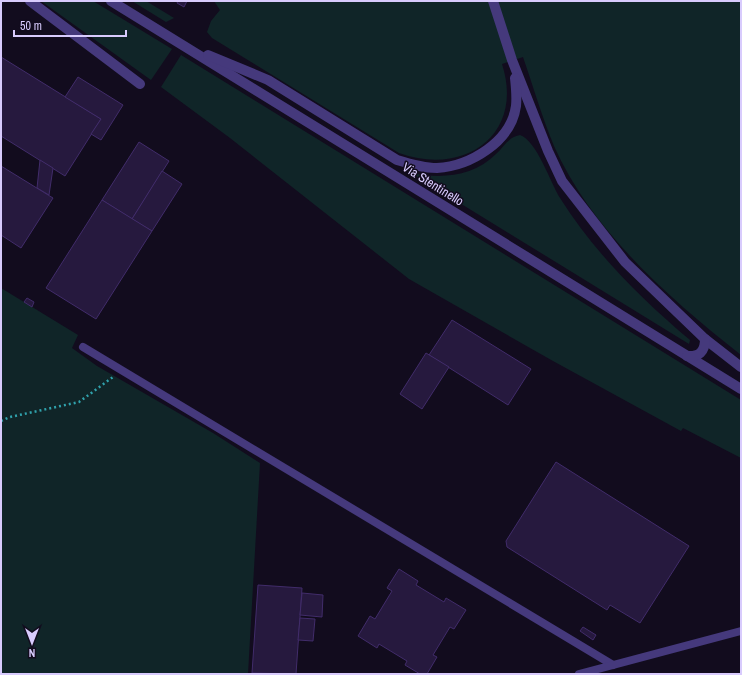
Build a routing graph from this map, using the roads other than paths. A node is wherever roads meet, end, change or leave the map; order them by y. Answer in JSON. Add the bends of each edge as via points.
{"nodes":[{"id":1,"x":30,"y":1,"type":"edge"},
{"id":2,"x":111,"y":1,"type":"edge"},
{"id":3,"x":493,"y":1,"type":"edge"},
{"id":4,"x":177,"y":42,"type":"junction"},
{"id":5,"x":512,"y":60,"type":"junction"},
{"id":6,"x":140,"y":84,"type":"dead end"},
{"id":7,"x":705,"y":339,"type":"junction"},
{"id":8,"x":83,"y":347,"type":"dead end"},
{"id":9,"x":687,"y":356,"type":"junction"},
{"id":10,"x":741,"y":367,"type":"edge"},
{"id":11,"x":741,"y":389,"type":"edge"},
{"id":12,"x":741,"y":631,"type":"edge"},
{"id":13,"x":613,"y":665,"type":"junction"},
{"id":14,"x":579,"y":674,"type":"edge"}],
"edges":[{"from":1,"to":6,"type":"street"},
{"from":2,"to":4,"type":"street","name":"Via Stentinello"},
{"from":3,"to":5,"type":"street"},
{"from":4,"to":5,"type":"street","via":[[268,80],[397,160],[435,168],[455,166],[471,160],[484,152],[508,126],[516,107]]},
{"from":4,"to":9,"type":"street","name":"Via Stentinello"},
{"from":5,"to":7,"type":"street","via":[[562,181],[626,262]]},
{"from":7,"to":9,"type":"street","via":[[705,347],[701,353]]},
{"from":7,"to":10,"type":"street"},
{"from":8,"to":13,"type":"lane"},
{"from":9,"to":11,"type":"street","name":"Via Stentinello"},
{"from":12,"to":13,"type":"lane"},
{"from":13,"to":14,"type":"lane"}]}
